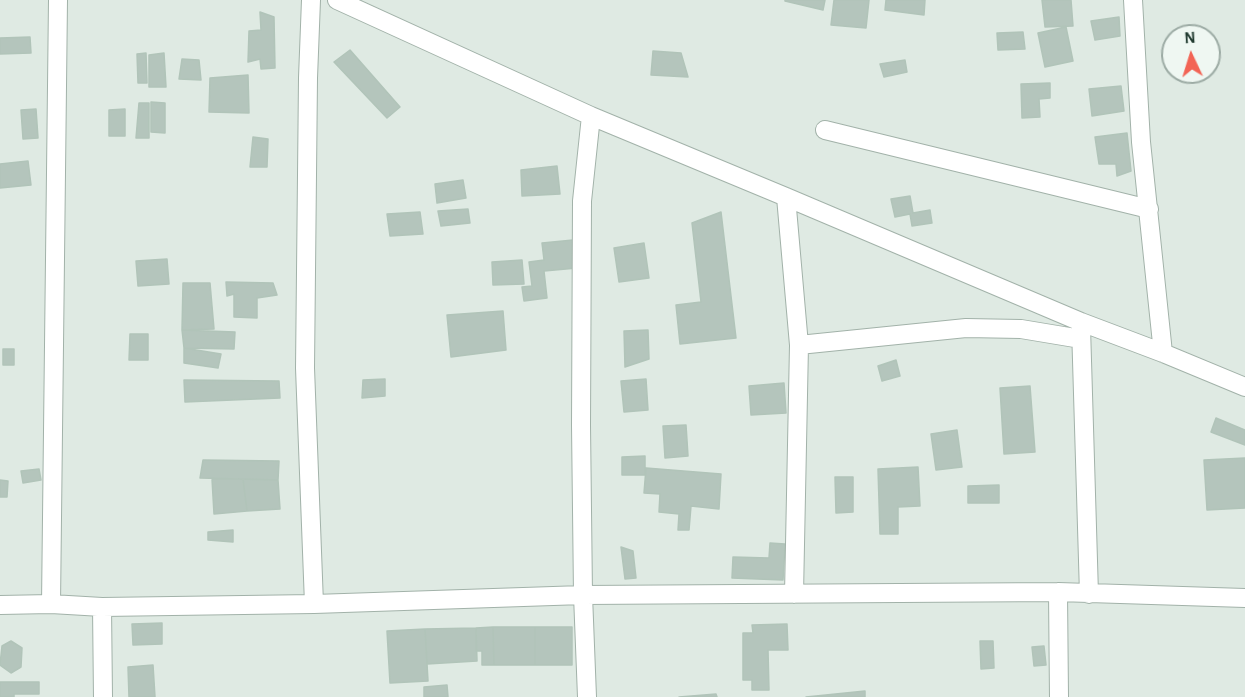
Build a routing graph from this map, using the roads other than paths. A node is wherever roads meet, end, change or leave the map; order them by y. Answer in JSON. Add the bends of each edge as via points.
{"nodes":[{"id":1,"x":58,"y":0,"type":"edge"},
{"id":2,"x":311,"y":0,"type":"edge"},
{"id":3,"x":337,"y":0,"type":"edge"},
{"id":4,"x":1133,"y":0,"type":"edge"},
{"id":5,"x":357,"y":4,"type":"edge"},
{"id":6,"x":591,"y":116,"type":"junction"},
{"id":7,"x":825,"y":130,"type":"dead end"},
{"id":8,"x":786,"y":197,"type":"junction"},
{"id":9,"x":1149,"y":209,"type":"junction"},
{"id":10,"x":1081,"y":331,"type":"junction"},
{"id":11,"x":799,"y":345,"type":"junction"},
{"id":12,"x":1163,"y":353,"type":"junction"},
{"id":13,"x":1245,"y":387,"type":"edge"},
{"id":14,"x":1058,"y":592,"type":"junction"},
{"id":15,"x":794,"y":594,"type":"junction"},
{"id":16,"x":1089,"y":594,"type":"junction"},
{"id":17,"x":583,"y":595,"type":"junction"},
{"id":18,"x":1245,"y":598,"type":"edge"},
{"id":19,"x":51,"y":604,"type":"junction"},
{"id":20,"x":314,"y":604,"type":"junction"},
{"id":21,"x":0,"y":605,"type":"edge"},
{"id":22,"x":102,"y":607,"type":"junction"},
{"id":23,"x":103,"y":697,"type":"edge"},
{"id":24,"x":587,"y":697,"type":"edge"},
{"id":25,"x":1059,"y":697,"type":"edge"}],
"edges":[{"from":1,"to":19,"type":"street"},
{"from":2,"to":20,"type":"street","via":[[305,368]]},
{"from":3,"to":5,"type":"street"},
{"from":4,"to":9,"type":"street"},
{"from":5,"to":6,"type":"street"},
{"from":6,"to":8,"type":"street"},
{"from":6,"to":17,"type":"street","via":[[582,201]]},
{"from":7,"to":9,"type":"street"},
{"from":8,"to":10,"type":"street"},
{"from":8,"to":11,"type":"street"},
{"from":9,"to":12,"type":"street"},
{"from":10,"to":11,"type":"street","via":[[966,328]]},
{"from":10,"to":12,"type":"street"},
{"from":10,"to":16,"type":"street"},
{"from":11,"to":15,"type":"street"},
{"from":12,"to":13,"type":"street"},
{"from":14,"to":15,"type":"street"},
{"from":14,"to":16,"type":"street"},
{"from":14,"to":25,"type":"street"},
{"from":15,"to":17,"type":"street"},
{"from":16,"to":18,"type":"street"},
{"from":17,"to":20,"type":"street"},
{"from":17,"to":24,"type":"street"},
{"from":19,"to":21,"type":"street"},
{"from":19,"to":22,"type":"street"},
{"from":20,"to":22,"type":"street"},
{"from":22,"to":23,"type":"street"}]}
